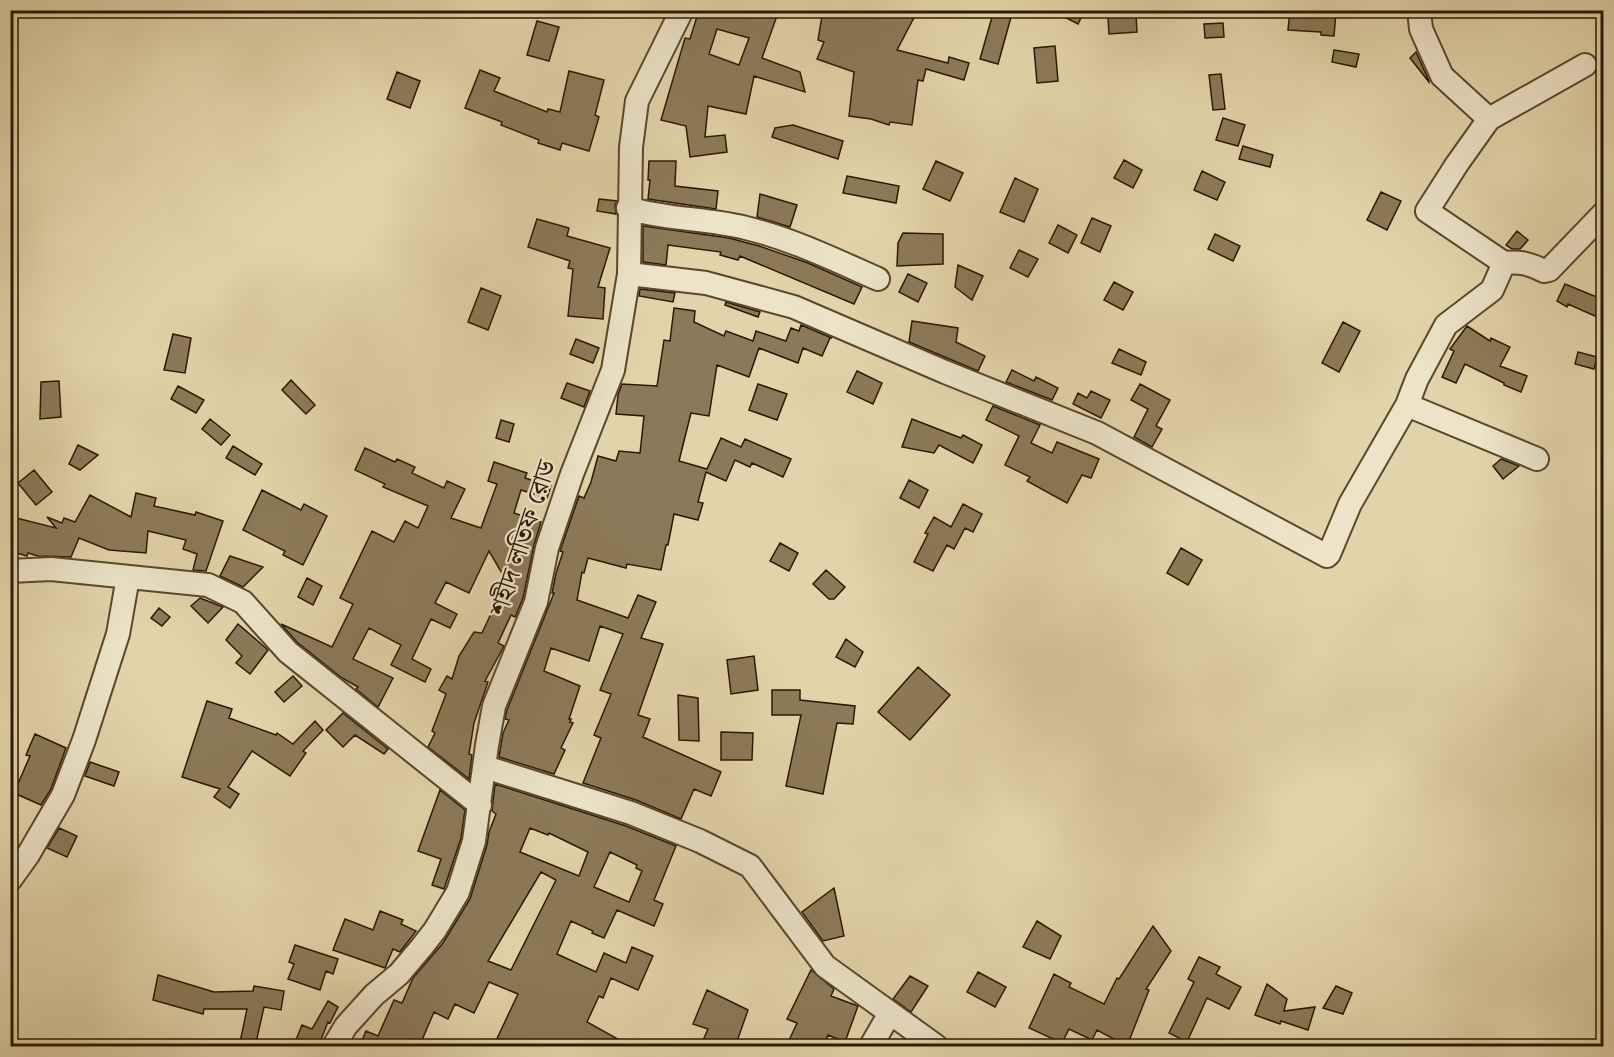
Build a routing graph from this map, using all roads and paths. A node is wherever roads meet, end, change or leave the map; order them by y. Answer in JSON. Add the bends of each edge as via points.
{"nodes":[{"id":1,"x":682,"y":10,"type":"edge"},
{"id":2,"x":1419,"y":10,"type":"edge"},
{"id":3,"x":1585,"y":65,"type":"dead end"},
{"id":4,"x":1489,"y":119,"type":"junction"},
{"id":5,"x":628,"y":208,"type":"junction"},
{"id":6,"x":1604,"y":213,"type":"edge"},
{"id":7,"x":1504,"y":263,"type":"junction"},
{"id":8,"x":628,"y":274,"type":"junction"},
{"id":9,"x":878,"y":279,"type":"dead end"},
{"id":10,"x":1407,"y":405,"type":"junction"},
{"id":11,"x":1537,"y":459,"type":"dead end"},
{"id":12,"x":10,"y":571,"type":"edge"},
{"id":13,"x":128,"y":577,"type":"junction"},
{"id":14,"x":484,"y":767,"type":"junction"},
{"id":15,"x":480,"y":805,"type":"junction"},
{"id":16,"x":10,"y":880,"type":"edge"},
{"id":17,"x":890,"y":1013,"type":"junction"},
{"id":18,"x":334,"y":1047,"type":"edge"},
{"id":19,"x":871,"y":1047,"type":"edge"},
{"id":20,"x":936,"y":1047,"type":"edge"}],
"edges":[{"from":1,"to":5,"type":"street","name":"শহীদ লতিফ রোড","via":[[638,101]]},
{"from":2,"to":4,"type":"street","via":[[1421,28],[1442,76]]},
{"from":3,"to":4,"type":"street"},
{"from":4,"to":7,"type":"street","via":[[1427,211]]},
{"from":5,"to":8,"type":"street","name":"শহীদ লতিফ রোড"},
{"from":5,"to":9,"type":"street","via":[[744,227],[792,242]]},
{"from":6,"to":7,"type":"street","via":[[1549,270]]},
{"from":7,"to":10,"type":"street","via":[[1492,290],[1446,325]]},
{"from":8,"to":10,"type":"street","via":[[706,283],[794,307],[1097,433],[1327,556],[1350,504]]},
{"from":8,"to":14,"type":"street","name":"শহীদ লতিফ রোড","via":[[613,370],[572,474],[548,548],[536,602],[494,706]]},
{"from":10,"to":11,"type":"street"},
{"from":12,"to":13,"type":"street","via":[[51,569]]},
{"from":13,"to":15,"type":"street","via":[[208,585],[243,602],[288,652]]},
{"from":13,"to":16,"type":"street","via":[[118,633],[63,795]]},
{"from":14,"to":15,"type":"street","name":"শহীদ লতিফ রোড"},
{"from":14,"to":17,"type":"street","via":[[631,813],[750,866],[825,966]]},
{"from":15,"to":18,"type":"street","name":"শহীদ লতিফ রোড","via":[[474,841],[458,892],[421,948],[346,1026]]},
{"from":17,"to":19,"type":"street"},
{"from":17,"to":20,"type":"street"}]}
